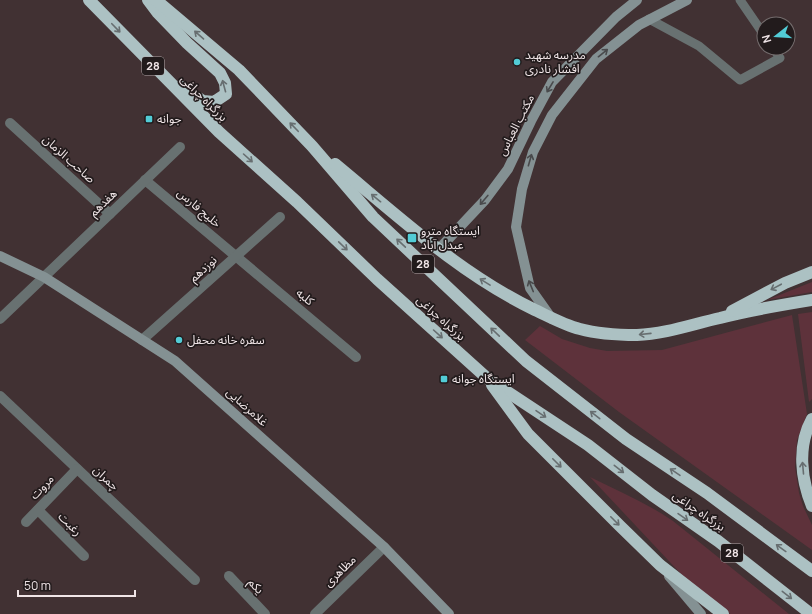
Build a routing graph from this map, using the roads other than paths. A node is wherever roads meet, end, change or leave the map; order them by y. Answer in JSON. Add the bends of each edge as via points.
{"nodes":[{"id":1,"x":89,"y":0,"type":"edge"},
{"id":2,"x":148,"y":0,"type":"edge"},
{"id":3,"x":156,"y":0,"type":"edge"},
{"id":4,"x":637,"y":0,"type":"edge"},
{"id":5,"x":687,"y":0,"type":"edge"},
{"id":6,"x":740,"y":0,"type":"edge"},
{"id":7,"x":649,"y":19,"type":"junction"},
{"id":8,"x":756,"y":23,"type":"edge"},
{"id":9,"x":779,"y":56,"type":"edge"},
{"id":10,"x":163,"y":76,"type":"junction"},
{"id":11,"x":10,"y":123,"type":"dead end"},
{"id":12,"x":312,"y":146,"type":"junction"},
{"id":13,"x":180,"y":148,"type":"dead end"},
{"id":14,"x":145,"y":180,"type":"junction"},
{"id":15,"x":110,"y":214,"type":"junction"},
{"id":16,"x":280,"y":218,"type":"dead end"},
{"id":17,"x":439,"y":248,"type":"junction"},
{"id":18,"x":0,"y":256,"type":"edge"},
{"id":19,"x":237,"y":256,"type":"junction"},
{"id":20,"x":812,"y":272,"type":"edge"},
{"id":21,"x":44,"y":277,"type":"junction"},
{"id":22,"x":812,"y":300,"type":"edge"},
{"id":23,"x":552,"y":318,"type":"junction"},
{"id":24,"x":721,"y":318,"type":"junction"},
{"id":25,"x":0,"y":319,"type":"edge"},
{"id":26,"x":142,"y":340,"type":"junction"},
{"id":27,"x":356,"y":357,"type":"dead end"},
{"id":28,"x":488,"y":379,"type":"junction"},
{"id":29,"x":0,"y":396,"type":"edge"},
{"id":30,"x":812,"y":419,"type":"edge"},
{"id":31,"x":78,"y":469,"type":"junction"},
{"id":32,"x":812,"y":506,"type":"edge"},
{"id":33,"x":38,"y":510,"type":"junction"},
{"id":34,"x":26,"y":522,"type":"dead end"},
{"id":35,"x":384,"y":547,"type":"junction"},
{"id":36,"x":84,"y":556,"type":"dead end"},
{"id":37,"x":660,"y":565,"type":"junction"},
{"id":38,"x":812,"y":571,"type":"edge"},
{"id":39,"x":229,"y":576,"type":"dead end"},
{"id":40,"x":195,"y":580,"type":"dead end"},
{"id":41,"x":264,"y":614,"type":"edge"},
{"id":42,"x":315,"y":614,"type":"edge"},
{"id":43,"x":449,"y":614,"type":"edge"},
{"id":44,"x":700,"y":614,"type":"edge"},
{"id":45,"x":722,"y":614,"type":"edge"},
{"id":46,"x":811,"y":614,"type":"edge"}],
"edges":[{"from":1,"to":10,"type":"highway","name":"بزرگراه چراغی","number":"28","one_way":true},
{"from":10,"to":2,"type":"highway","one_way":true,"via":[[203,100],[214,102],[226,94],[220,73],[187,43]]},
{"from":12,"to":3,"type":"highway","name":"بزرگراه چراغی","number":"28","one_way":true,"via":[[239,70]]},
{"from":4,"to":17,"type":"main road","name":"مکتب العباس","one_way":true,"via":[[616,16],[552,82],[508,169],[485,200]]},
{"from":5,"to":7,"type":"main road"},
{"from":6,"to":8,"type":"lane"},
{"from":7,"to":9,"type":"lane","via":[[699,46],[740,80],[780,58]]},
{"from":23,"to":7,"type":"main road","one_way":true,"via":[[530,288],[516,227],[522,189],[533,152],[552,116],[596,59]]},
{"from":10,"to":28,"type":"highway","name":"بزرگراه چراغی","number":"28","one_way":true,"via":[[219,132]]},
{"from":11,"to":15,"type":"street","name":"صاحب الزمان"},
{"from":17,"to":12,"type":"highway","one_way":true},
{"from":38,"to":12,"type":"highway","name":"بزرگراه چراغی","number":"28","one_way":true,"via":[[707,493],[626,439],[526,361],[373,217]]},
{"from":13,"to":14,"type":"street","name":"هفدهم"},
{"from":14,"to":15,"type":"street","name":"هفدهم"},
{"from":14,"to":19,"type":"street","name":"خلیج فارس"},
{"from":15,"to":21,"type":"street","name":"هفدهم"},
{"from":16,"to":19,"type":"street","name":"نوزدهم"},
{"from":23,"to":17,"type":"highway","one_way":true,"via":[[481,280]]},
{"from":18,"to":21,"type":"main road","name":"غلامرضایی"},
{"from":19,"to":26,"type":"street","name":"نوزدهم"},
{"from":19,"to":27,"type":"street","name":"کلبه"},
{"from":20,"to":24,"type":"highway","one_way":true,"via":[[785,282]]},
{"from":21,"to":25,"type":"street","name":"هفدهم"},
{"from":21,"to":26,"type":"main road","name":"غلامرضایی"},
{"from":22,"to":24,"type":"highway"},
{"from":24,"to":23,"type":"highway","one_way":true,"via":[[638,335],[608,334],[579,329]]},
{"from":26,"to":35,"type":"main road","name":"غلامرضایی","via":[[175,361]]},
{"from":28,"to":37,"type":"highway","one_way":true,"via":[[528,434]]},
{"from":28,"to":46,"type":"highway","name":"بزرگراه چراغی","number":"28","one_way":true,"via":[[588,445],[652,495],[718,541]]},
{"from":29,"to":31,"type":"street","name":"چمران"},
{"from":32,"to":30,"type":"highway","one_way":true,"via":[[806,492],[802,465],[806,430]]},
{"from":31,"to":33,"type":"street","name":"مروت"},
{"from":31,"to":40,"type":"street","name":"چمران"},
{"from":33,"to":34,"type":"street","name":"مروت"},
{"from":33,"to":36,"type":"street","name":"رغبت"},
{"from":35,"to":42,"type":"street","name":"مظاهری"},
{"from":35,"to":43,"type":"main road","name":"غلامرضایی"},
{"from":37,"to":44,"type":"main road"},
{"from":37,"to":45,"type":"highway"},
{"from":39,"to":41,"type":"street","name":"یکم"}]}
